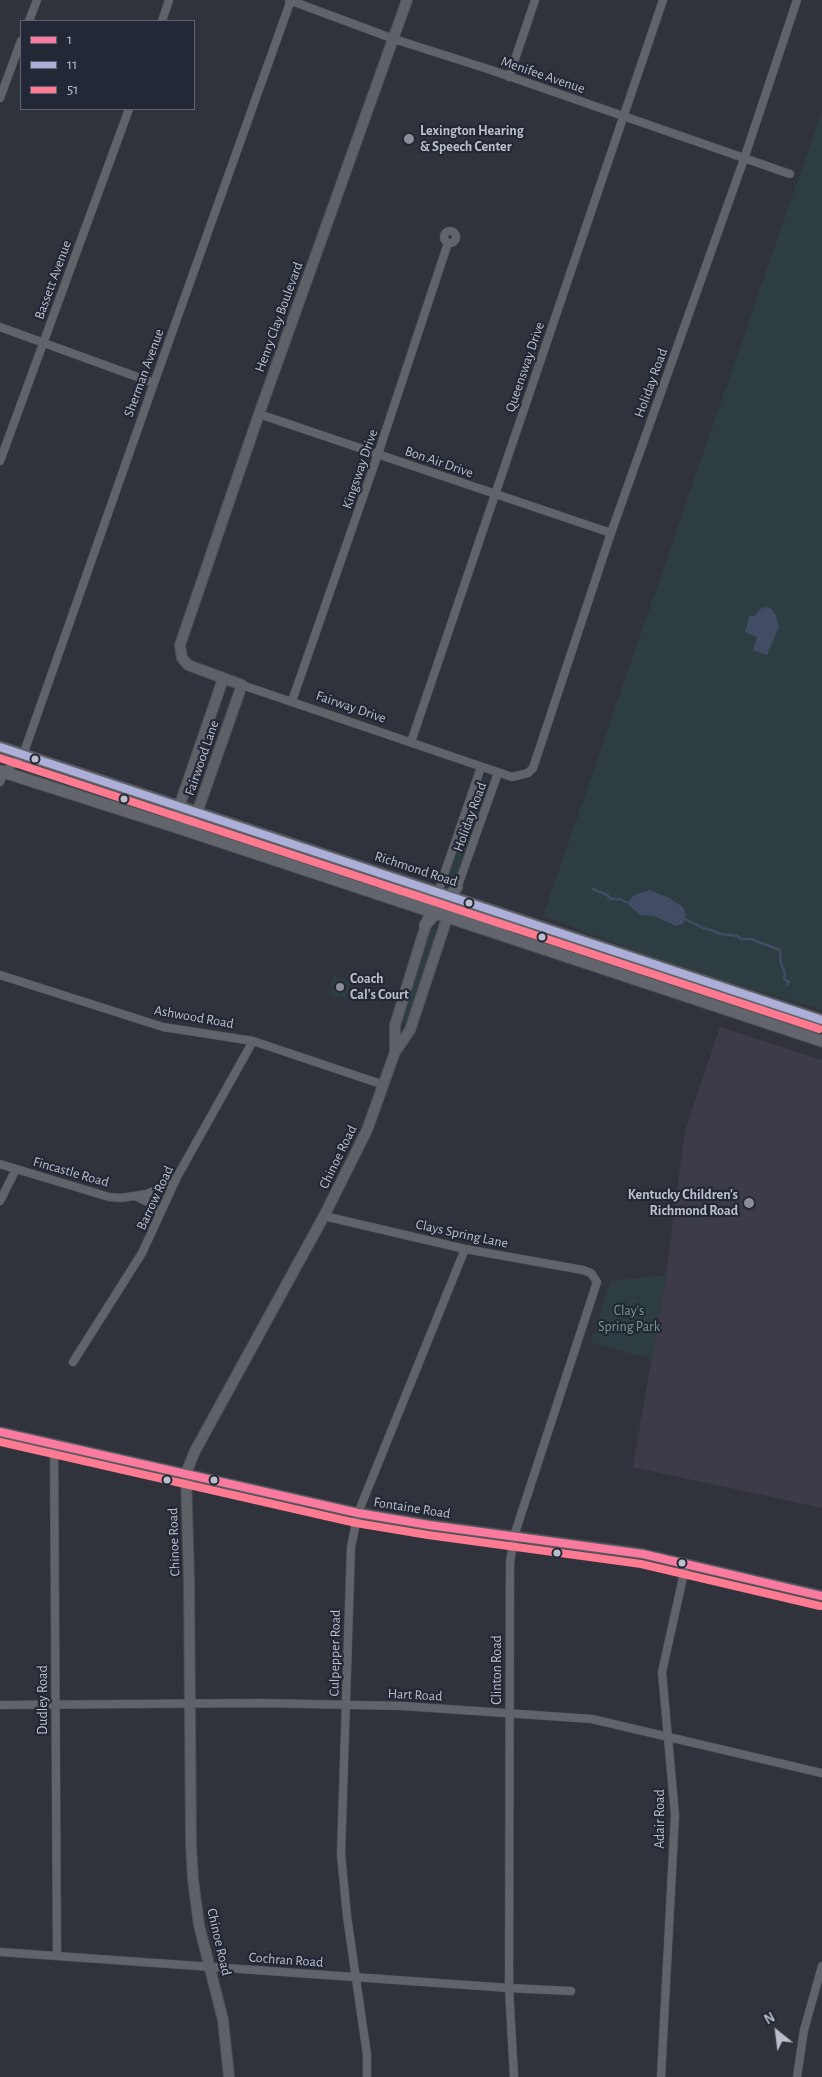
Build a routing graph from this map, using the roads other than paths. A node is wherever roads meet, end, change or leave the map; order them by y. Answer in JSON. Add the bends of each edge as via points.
{"nodes":[{"id":1,"x":37,"y":0,"type":"edge"},
{"id":2,"x":169,"y":0,"type":"edge"},
{"id":3,"x":290,"y":0,"type":"edge"},
{"id":4,"x":407,"y":0,"type":"edge"},
{"id":5,"x":536,"y":0,"type":"edge"},
{"id":6,"x":663,"y":0,"type":"edge"},
{"id":7,"x":798,"y":0,"type":"edge"},
{"id":8,"x":29,"y":20,"type":"edge"},
{"id":9,"x":162,"y":20,"type":"edge"},
{"id":10,"x":394,"y":39,"type":"junction"},
{"id":11,"x":20,"y":44,"type":"edge"},
{"id":12,"x":509,"y":77,"type":"junction"},
{"id":13,"x":0,"y":98,"type":"edge"},
{"id":14,"x":129,"y":110,"type":"edge"},
{"id":15,"x":623,"y":116,"type":"junction"},
{"id":16,"x":744,"y":159,"type":"junction"},
{"id":17,"x":790,"y":174,"type":"dead end"},
{"id":18,"x":448,"y":244,"type":"dead end"},
{"id":19,"x":0,"y":327,"type":"edge"},
{"id":20,"x":43,"y":343,"type":"junction"},
{"id":21,"x":154,"y":383,"type":"junction"},
{"id":22,"x":259,"y":414,"type":"junction"},
{"id":23,"x":378,"y":454,"type":"junction"},
{"id":24,"x":0,"y":461,"type":"edge"},
{"id":25,"x":495,"y":495,"type":"junction"},
{"id":26,"x":611,"y":533,"type":"junction"},
{"id":27,"x":180,"y":645,"type":"joint"},
{"id":28,"x":223,"y":679,"type":"junction"},
{"id":29,"x":242,"y":685,"type":"junction"},
{"id":30,"x":292,"y":702,"type":"junction"},
{"id":31,"x":411,"y":742,"type":"junction"},
{"id":32,"x":0,"y":747,"type":"edge"},
{"id":33,"x":24,"y":755,"type":"junction"},
{"id":34,"x":481,"y":768,"type":"junction"},
{"id":35,"x":498,"y":773,"type":"junction"},
{"id":36,"x":528,"y":773,"type":"joint"},
{"id":37,"x":1,"y":775,"type":"edge"},
{"id":38,"x":179,"y":807,"type":"junction"},
{"id":39,"x":197,"y":813,"type":"junction"},
{"id":40,"x":182,"y":829,"type":"junction"},
{"id":41,"x":454,"y":893,"type":"junction"},
{"id":42,"x":434,"y":905,"type":"junction"},
{"id":43,"x":448,"y":914,"type":"junction"},
{"id":44,"x":426,"y":924,"type":"joint"},
{"id":45,"x":542,"y":927,"type":"junction"},
{"id":46,"x":0,"y":975,"type":"edge"},
{"id":47,"x":822,"y":1020,"type":"edge"},
{"id":48,"x":253,"y":1041,"type":"junction"},
{"id":49,"x":822,"y":1042,"type":"edge"},
{"id":50,"x":395,"y":1052,"type":"junction"},
{"id":51,"x":384,"y":1085,"type":"junction"},
{"id":52,"x":0,"y":1164,"type":"edge"},
{"id":53,"x":16,"y":1170,"type":"junction"},
{"id":54,"x":177,"y":1177,"type":"junction"},
{"id":55,"x":135,"y":1196,"type":"junction"},
{"id":56,"x":0,"y":1201,"type":"edge"},
{"id":57,"x":160,"y":1214,"type":"junction"},
{"id":58,"x":324,"y":1216,"type":"junction"},
{"id":59,"x":464,"y":1249,"type":"junction"},
{"id":60,"x":594,"y":1277,"type":"joint"},
{"id":61,"x":73,"y":1362,"type":"dead end"},
{"id":62,"x":0,"y":1432,"type":"edge"},
{"id":63,"x":54,"y":1444,"type":"junction"},
{"id":64,"x":186,"y":1473,"type":"junction"},
{"id":65,"x":358,"y":1513,"type":"junction"},
{"id":66,"x":514,"y":1536,"type":"junction"},
{"id":67,"x":686,"y":1564,"type":"junction"},
{"id":68,"x":822,"y":1596,"type":"edge"},
{"id":69,"x":190,"y":1703,"type":"junction"},
{"id":70,"x":56,"y":1704,"type":"junction"},
{"id":71,"x":0,"y":1705,"type":"edge"},
{"id":72,"x":346,"y":1705,"type":"junction"},
{"id":73,"x":510,"y":1714,"type":"junction"},
{"id":74,"x":668,"y":1738,"type":"junction"},
{"id":75,"x":822,"y":1773,"type":"edge"},
{"id":76,"x":0,"y":1952,"type":"edge"},
{"id":77,"x":57,"y":1956,"type":"junction"},
{"id":78,"x":822,"y":1966,"type":"edge"},
{"id":79,"x":211,"y":1967,"type":"junction"},
{"id":80,"x":356,"y":1977,"type":"junction"},
{"id":81,"x":509,"y":1988,"type":"junction"},
{"id":82,"x":571,"y":1991,"type":"dead end"},
{"id":83,"x":229,"y":2077,"type":"edge"},
{"id":84,"x":367,"y":2077,"type":"edge"},
{"id":85,"x":514,"y":2077,"type":"edge"},
{"id":86,"x":662,"y":2077,"type":"edge"},
{"id":87,"x":797,"y":2077,"type":"edge"}],
"edges":[{"from":1,"to":8,"type":"street"},
{"from":2,"to":9,"type":"street"},
{"from":3,"to":10,"type":"street","name":"Menifee Avenue"},
{"from":3,"to":21,"type":"street","name":"Sherman Avenue"},
{"from":4,"to":10,"type":"street","name":"Henry Clay Boulevard"},
{"from":5,"to":12,"type":"street"},
{"from":6,"to":15,"type":"street","name":"Queensway Drive"},
{"from":7,"to":16,"type":"street","name":"Holiday Road"},
{"from":10,"to":12,"type":"street","name":"Menifee Avenue"},
{"from":10,"to":22,"type":"street","name":"Henry Clay Boulevard"},
{"from":11,"to":13,"type":"street"},
{"from":12,"to":15,"type":"street","name":"Menifee Avenue"},
{"from":14,"to":20,"type":"street","name":"Bassett Avenue"},
{"from":15,"to":16,"type":"street","name":"Menifee Avenue"},
{"from":15,"to":25,"type":"street","name":"Queensway Drive"},
{"from":16,"to":17,"type":"street","name":"Menifee Avenue"},
{"from":16,"to":26,"type":"street","name":"Holiday Road"},
{"from":18,"to":23,"type":"street","name":"Kingsway Drive"},
{"from":19,"to":20,"type":"street"},
{"from":20,"to":21,"type":"street"},
{"from":20,"to":24,"type":"street","name":"Bassett Avenue"},
{"from":21,"to":33,"type":"street","name":"Sherman Avenue"},
{"from":22,"to":23,"type":"street","name":"Bon Air Drive"},
{"from":22,"to":27,"type":"street","name":"Henry Clay Boulevard"},
{"from":23,"to":25,"type":"street","name":"Bon Air Drive"},
{"from":23,"to":30,"type":"street","name":"Kingsway Drive"},
{"from":25,"to":26,"type":"street","name":"Bon Air Drive"},
{"from":25,"to":31,"type":"street","name":"Queensway Drive"},
{"from":26,"to":36,"type":"street","name":"Holiday Road","via":[[537,761]]},
{"from":27,"to":28,"type":"street","name":"Fairway Drive","via":[[184,662]]},
{"from":28,"to":29,"type":"street","name":"Fairway Drive"},
{"from":28,"to":38,"type":"street","name":"Fairwood Lane"},
{"from":29,"to":30,"type":"street","name":"Fairway Drive"},
{"from":29,"to":39,"type":"street","name":"Fairwood Lane"},
{"from":30,"to":31,"type":"street","name":"Fairway Drive"},
{"from":31,"to":34,"type":"street","name":"Fairway Drive"},
{"from":32,"to":33,"type":"main road","name":"Richmond Road"},
{"from":33,"to":37,"type":"street"},
{"from":33,"to":38,"type":"main road","name":"Richmond Road"},
{"from":34,"to":35,"type":"street","name":"Fairway Drive"},
{"from":34,"to":42,"type":"street","name":"Holiday Road"},
{"from":35,"to":36,"type":"street","name":"Fairway Drive","via":[[512,777]]},
{"from":35,"to":41,"type":"street","name":"Holiday Road"},
{"from":37,"to":40,"type":"main road"},
{"from":38,"to":39,"type":"main road","name":"Richmond Road"},
{"from":38,"to":40,"type":"street","name":"Fairwood Lane"},
{"from":39,"to":40,"type":"street","name":"Fairwood Lane"},
{"from":39,"to":42,"type":"main road","name":"Richmond Road"},
{"from":40,"to":42,"type":"main road","via":[[362,890],[410,894]]},
{"from":41,"to":42,"type":"main road"},
{"from":41,"to":43,"type":"street","name":"Chinoe Road"},
{"from":41,"to":45,"type":"main road","name":"Richmond Road"},
{"from":42,"to":43,"type":"main road"},
{"from":42,"to":44,"type":"main road"},
{"from":43,"to":45,"type":"main road","via":[[507,926]]},
{"from":43,"to":49,"type":"main road"},
{"from":43,"to":50,"type":"street","name":"Chinoe Road","via":[[410,1030]]},
{"from":44,"to":50,"type":"street","name":"Chinoe Road","via":[[395,1025]]},
{"from":45,"to":47,"type":"main road","name":"Richmond Road"},
{"from":46,"to":48,"type":"street","name":"Ashwood Road","via":[[163,1028]]},
{"from":48,"to":51,"type":"street","name":"Ashwood Road"},
{"from":48,"to":54,"type":"street","name":"Barrow Road"},
{"from":50,"to":51,"type":"street","name":"Chinoe Road"},
{"from":51,"to":58,"type":"street","name":"Chinoe Road","via":[[367,1130]]},
{"from":52,"to":53,"type":"street","name":"Fincastle Road"},
{"from":53,"to":55,"type":"street","name":"Fincastle Road","via":[[98,1194],[121,1198]]},
{"from":53,"to":56,"type":"street"},
{"from":54,"to":55,"type":"street","name":"Fincastle Road","via":[[162,1188]]},
{"from":54,"to":57,"type":"street","name":"Barrow Road"},
{"from":55,"to":57,"type":"street","via":[[150,1203]]},
{"from":57,"to":61,"type":"street","name":"Barrow Road","via":[[142,1253]]},
{"from":58,"to":59,"type":"street","name":"Clays Spring Lane"},
{"from":58,"to":64,"type":"street","name":"Chinoe Road"},
{"from":59,"to":60,"type":"street","name":"Clays Spring Lane","via":[[580,1270]]},
{"from":59,"to":65,"type":"street","name":"Culpepper Road"},
{"from":60,"to":66,"type":"street","name":"Clinton Road","via":[[596,1282]]},
{"from":62,"to":63,"type":"street","name":"Fontaine Road"},
{"from":63,"to":64,"type":"street","name":"Fontaine Road"},
{"from":63,"to":70,"type":"street","name":"Dudley Road"},
{"from":64,"to":65,"type":"street","name":"Fontaine Road"},
{"from":64,"to":69,"type":"street","name":"Chinoe Road"},
{"from":65,"to":66,"type":"street","name":"Fontaine Road"},
{"from":65,"to":72,"type":"street","name":"Culpepper Road","via":[[351,1547]]},
{"from":66,"to":67,"type":"street","name":"Fontaine Road","via":[[620,1550]]},
{"from":66,"to":73,"type":"street","name":"Clinton Road","via":[[510,1562]]},
{"from":67,"to":68,"type":"street","name":"Fontaine Road"},
{"from":67,"to":74,"type":"street","name":"Adair Road","via":[[662,1672]]},
{"from":69,"to":70,"type":"street","name":"Hart Road"},
{"from":69,"to":72,"type":"street","name":"Hart Road"},
{"from":69,"to":79,"type":"street","name":"Chinoe Road","via":[[192,1879],[199,1926]]},
{"from":70,"to":71,"type":"street","name":"Hart Road"},
{"from":70,"to":77,"type":"street","name":"Dudley Road"},
{"from":72,"to":73,"type":"street","name":"Hart Road"},
{"from":72,"to":80,"type":"street","name":"Culpepper Road","via":[[341,1854]]},
{"from":73,"to":74,"type":"street","name":"Hart Road","via":[[592,1719]]},
{"from":73,"to":81,"type":"street","name":"Clinton Road"},
{"from":74,"to":75,"type":"street","name":"Hart Road"},
{"from":74,"to":86,"type":"street","name":"Adair Road","via":[[675,1815]]},
{"from":76,"to":77,"type":"street","name":"Cochran Road"},
{"from":77,"to":79,"type":"street","name":"Cochran Road"},
{"from":78,"to":87,"type":"street","via":[[808,2015]]},
{"from":79,"to":80,"type":"street","name":"Cochran Road"},
{"from":79,"to":83,"type":"street","name":"Chinoe Road","via":[[223,2020]]},
{"from":80,"to":81,"type":"street","name":"Cochran Road"},
{"from":80,"to":84,"type":"street","name":"Culpepper Road"},
{"from":81,"to":82,"type":"street","name":"Cochran Road"},
{"from":81,"to":85,"type":"street","name":"Clinton Road"}]}
